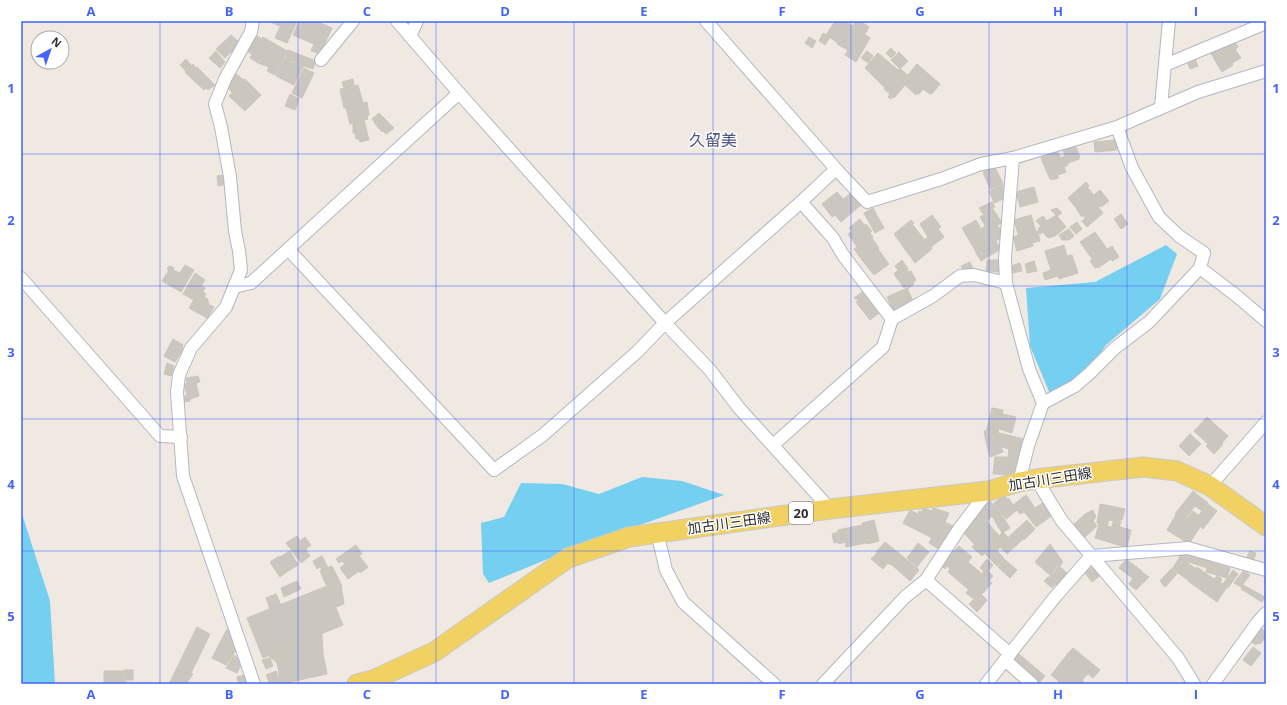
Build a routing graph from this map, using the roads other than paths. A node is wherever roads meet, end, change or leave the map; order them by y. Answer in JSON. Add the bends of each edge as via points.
{"nodes":[{"id":1,"x":253,"y":21,"type":"edge"},
{"id":2,"x":353,"y":21,"type":"edge"},
{"id":3,"x":396,"y":21,"type":"edge"},
{"id":4,"x":417,"y":21,"type":"edge"},
{"id":5,"x":706,"y":21,"type":"edge"},
{"id":6,"x":1169,"y":21,"type":"edge"},
{"id":7,"x":1266,"y":23,"type":"edge"},
{"id":8,"x":410,"y":36,"type":"junction"},
{"id":9,"x":321,"y":60,"type":"dead end"},
{"id":10,"x":1165,"y":64,"type":"junction"},
{"id":11,"x":1266,"y":71,"type":"edge"},
{"id":12,"x":459,"y":93,"type":"junction"},
{"id":13,"x":1161,"y":108,"type":"junction"},
{"id":14,"x":1117,"y":127,"type":"junction"},
{"id":15,"x":1013,"y":158,"type":"junction"},
{"id":16,"x":836,"y":169,"type":"junction"},
{"id":17,"x":801,"y":202,"type":"junction"},
{"id":18,"x":288,"y":249,"type":"junction"},
{"id":19,"x":1200,"y":268,"type":"junction"},
{"id":20,"x":21,"y":278,"type":"edge"},
{"id":21,"x":1006,"y":283,"type":"junction"},
{"id":22,"x":234,"y":287,"type":"junction"},
{"id":23,"x":892,"y":319,"type":"junction"},
{"id":24,"x":1266,"y":321,"type":"edge"},
{"id":25,"x":665,"y":323,"type":"junction"},
{"id":26,"x":1043,"y":403,"type":"junction"},
{"id":27,"x":1266,"y":422,"type":"edge"},
{"id":28,"x":181,"y":437,"type":"junction"},
{"id":29,"x":773,"y":445,"type":"junction"},
{"id":30,"x":1028,"y":481,"type":"junction"},
{"id":31,"x":1210,"y":486,"type":"junction"},
{"id":32,"x":988,"y":491,"type":"junction"},
{"id":33,"x":830,"y":510,"type":"junction"},
{"id":34,"x":1266,"y":526,"type":"edge"},
{"id":35,"x":657,"y":532,"type":"junction"},
{"id":36,"x":1091,"y":556,"type":"junction"},
{"id":37,"x":1266,"y":570,"type":"edge"},
{"id":38,"x":926,"y":580,"type":"junction"},
{"id":39,"x":1266,"y":613,"type":"edge"},
{"id":40,"x":1008,"y":657,"type":"junction"},
{"id":41,"x":254,"y":684,"type":"edge"},
{"id":42,"x":357,"y":684,"type":"edge"},
{"id":43,"x":774,"y":684,"type":"edge"},
{"id":44,"x":823,"y":684,"type":"edge"},
{"id":45,"x":986,"y":684,"type":"edge"},
{"id":46,"x":1032,"y":684,"type":"edge"},
{"id":47,"x":1194,"y":684,"type":"edge"},
{"id":48,"x":1214,"y":684,"type":"edge"}],
"edges":[{"from":1,"to":22,"type":"street","via":[[251,32],[225,79],[215,104],[230,177],[241,270]]},
{"from":2,"to":9,"type":"street"},
{"from":3,"to":8,"type":"street"},
{"from":4,"to":8,"type":"street"},
{"from":5,"to":16,"type":"street"},
{"from":6,"to":10,"type":"street"},
{"from":7,"to":10,"type":"street"},
{"from":8,"to":12,"type":"street"},
{"from":10,"to":13,"type":"street"},
{"from":11,"to":13,"type":"street","via":[[1198,92]]},
{"from":12,"to":18,"type":"street"},
{"from":12,"to":25,"type":"street"},
{"from":13,"to":14,"type":"street"},
{"from":14,"to":15,"type":"street"},
{"from":14,"to":19,"type":"street","via":[[1132,168],[1159,217],[1179,236],[1204,253]]},
{"from":15,"to":16,"type":"street","via":[[981,164],[942,179],[866,202]]},
{"from":15,"to":21,"type":"street","via":[[1005,258]]},
{"from":16,"to":17,"type":"street"},
{"from":17,"to":23,"type":"street","via":[[833,238]]},
{"from":17,"to":25,"type":"street"},
{"from":18,"to":22,"type":"street","via":[[251,283]]},
{"from":18,"to":25,"type":"street","via":[[494,470],[543,435],[637,352]]},
{"from":19,"to":24,"type":"street"},
{"from":19,"to":26,"type":"street","via":[[1149,322],[1115,348],[1075,386]]},
{"from":20,"to":28,"type":"street","via":[[160,436]]},
{"from":21,"to":23,"type":"street","via":[[974,275],[960,276],[933,296]]},
{"from":21,"to":26,"type":"street","via":[[1029,369]]},
{"from":22,"to":28,"type":"street","via":[[226,307],[190,348],[179,375],[177,392]]},
{"from":23,"to":29,"type":"street","via":[[883,347]]},
{"from":25,"to":29,"type":"street","via":[[710,370],[739,408]]},
{"from":26,"to":30,"type":"street","via":[[1028,446]]},
{"from":27,"to":31,"type":"street"},
{"from":28,"to":41,"type":"street","via":[[183,476]]},
{"from":29,"to":33,"type":"street"},
{"from":30,"to":31,"type":"main road","name":"加古川三田線","number":"20","via":[[1143,467],[1177,472]]},
{"from":30,"to":32,"type":"main road","name":"加古川三田線","number":"20"},
{"from":30,"to":36,"type":"street"},
{"from":31,"to":34,"type":"main road","name":"加古川三田線","number":"20"},
{"from":32,"to":33,"type":"main road","name":"加古川三田線","number":"20"},
{"from":32,"to":38,"type":"street","via":[[959,529]]},
{"from":33,"to":35,"type":"main road","name":"加古川三田線","number":"20"},
{"from":35,"to":42,"type":"main road","name":"加古川三田線","number":"20","via":[[629,537],[568,558],[434,652],[373,680]]},
{"from":35,"to":43,"type":"street","via":[[666,570],[683,602]]},
{"from":36,"to":37,"type":"street","via":[[1188,548]]},
{"from":36,"to":40,"type":"street"},
{"from":36,"to":47,"type":"street","via":[[1178,658]]},
{"from":38,"to":40,"type":"street"},
{"from":38,"to":44,"type":"street","via":[[905,597]]},
{"from":39,"to":48,"type":"street"},
{"from":40,"to":45,"type":"street"},
{"from":40,"to":46,"type":"street"}]}
